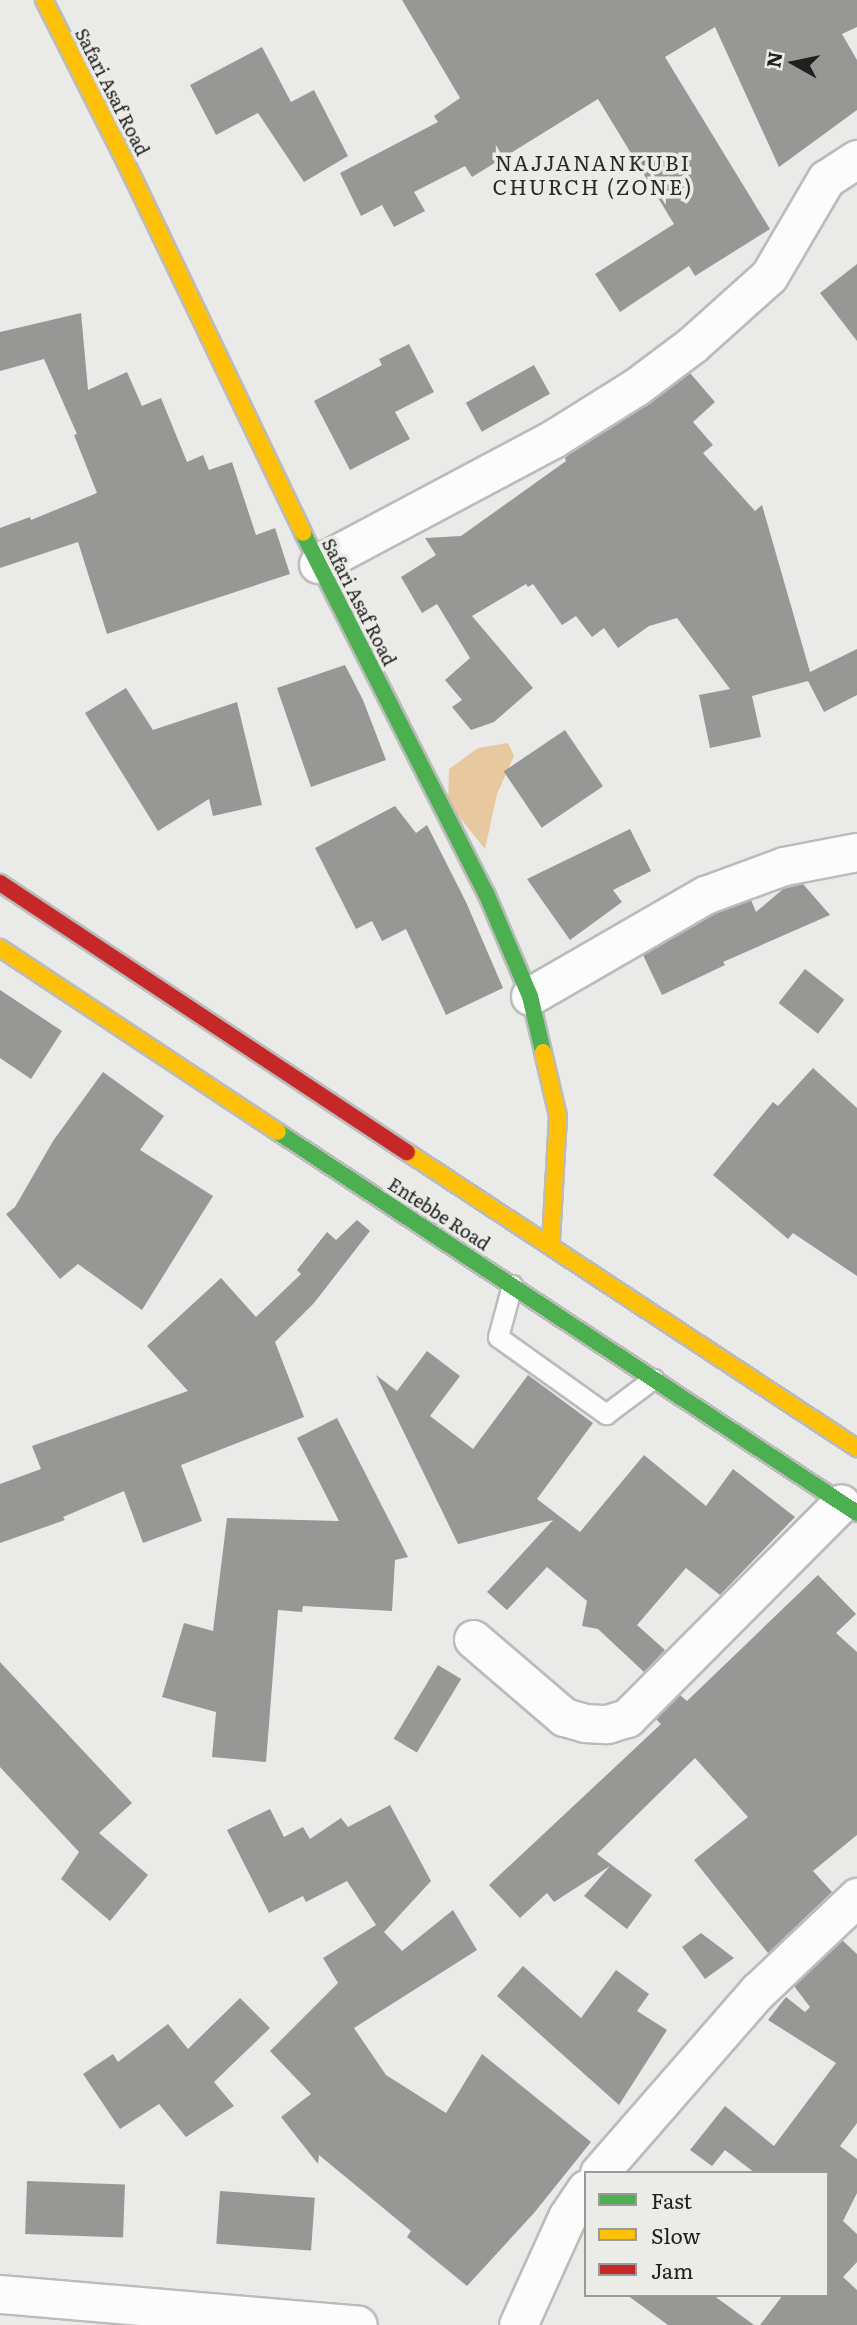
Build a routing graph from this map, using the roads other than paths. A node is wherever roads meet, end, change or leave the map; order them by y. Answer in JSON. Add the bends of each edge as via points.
{"nodes":[{"id":1,"x":44,"y":0,"type":"edge"},
{"id":2,"x":857,"y":159,"type":"edge"},
{"id":3,"x":318,"y":564,"type":"junction"},
{"id":4,"x":857,"y":852,"type":"edge"},
{"id":5,"x":0,"y":883,"type":"edge"},
{"id":6,"x":0,"y":948,"type":"edge"},
{"id":7,"x":530,"y":996,"type":"junction"},
{"id":8,"x":551,"y":1243,"type":"junction"},
{"id":9,"x":512,"y":1285,"type":"junction"},
{"id":10,"x":653,"y":1379,"type":"junction"},
{"id":11,"x":857,"y":1448,"type":"edge"},
{"id":12,"x":849,"y":1508,"type":"edge"},
{"id":13,"x":473,"y":1639,"type":"dead end"},
{"id":14,"x":857,"y":1897,"type":"edge"},
{"id":15,"x":601,"y":2171,"type":"edge"},
{"id":16,"x":584,"y":2192,"type":"edge"},
{"id":17,"x":0,"y":2294,"type":"edge"},
{"id":18,"x":264,"y":2321,"type":"edge"},
{"id":19,"x":358,"y":2325,"type":"edge"},
{"id":20,"x":518,"y":2325,"type":"edge"}],
"edges":[{"from":1,"to":3,"type":"main road","name":"Safari Asaf Road"},
{"from":2,"to":3,"type":"street","via":[[826,179],[769,276],[692,345],[636,387],[552,439]]},
{"from":3,"to":7,"type":"main road","name":"Safari Asaf Road","via":[[486,893]]},
{"from":4,"to":7,"type":"street","via":[[784,866],[705,895]]},
{"from":5,"to":8,"type":"main road","name":"Entebbe Road"},
{"from":6,"to":9,"type":"main road","name":"Entebbe Road"},
{"from":7,"to":8,"type":"main road","name":"Safari Asaf Road","via":[[558,1116]]},
{"from":8,"to":11,"type":"main road","name":"Entebbe Road"},
{"from":9,"to":10,"type":"main road","name":"Entebbe Road"},
{"from":9,"to":10,"type":"lane","via":[[498,1337],[606,1414]]},
{"from":10,"to":12,"type":"main road","name":"Entebbe Road"},
{"from":12,"to":13,"type":"street","via":[[626,1718],[607,1724],[564,1717]]},
{"from":14,"to":15,"type":"street","via":[[758,1992]]},
{"from":16,"to":20,"type":"street","via":[[567,2217]]},
{"from":17,"to":18,"type":"street"},
{"from":18,"to":19,"type":"street"}]}
